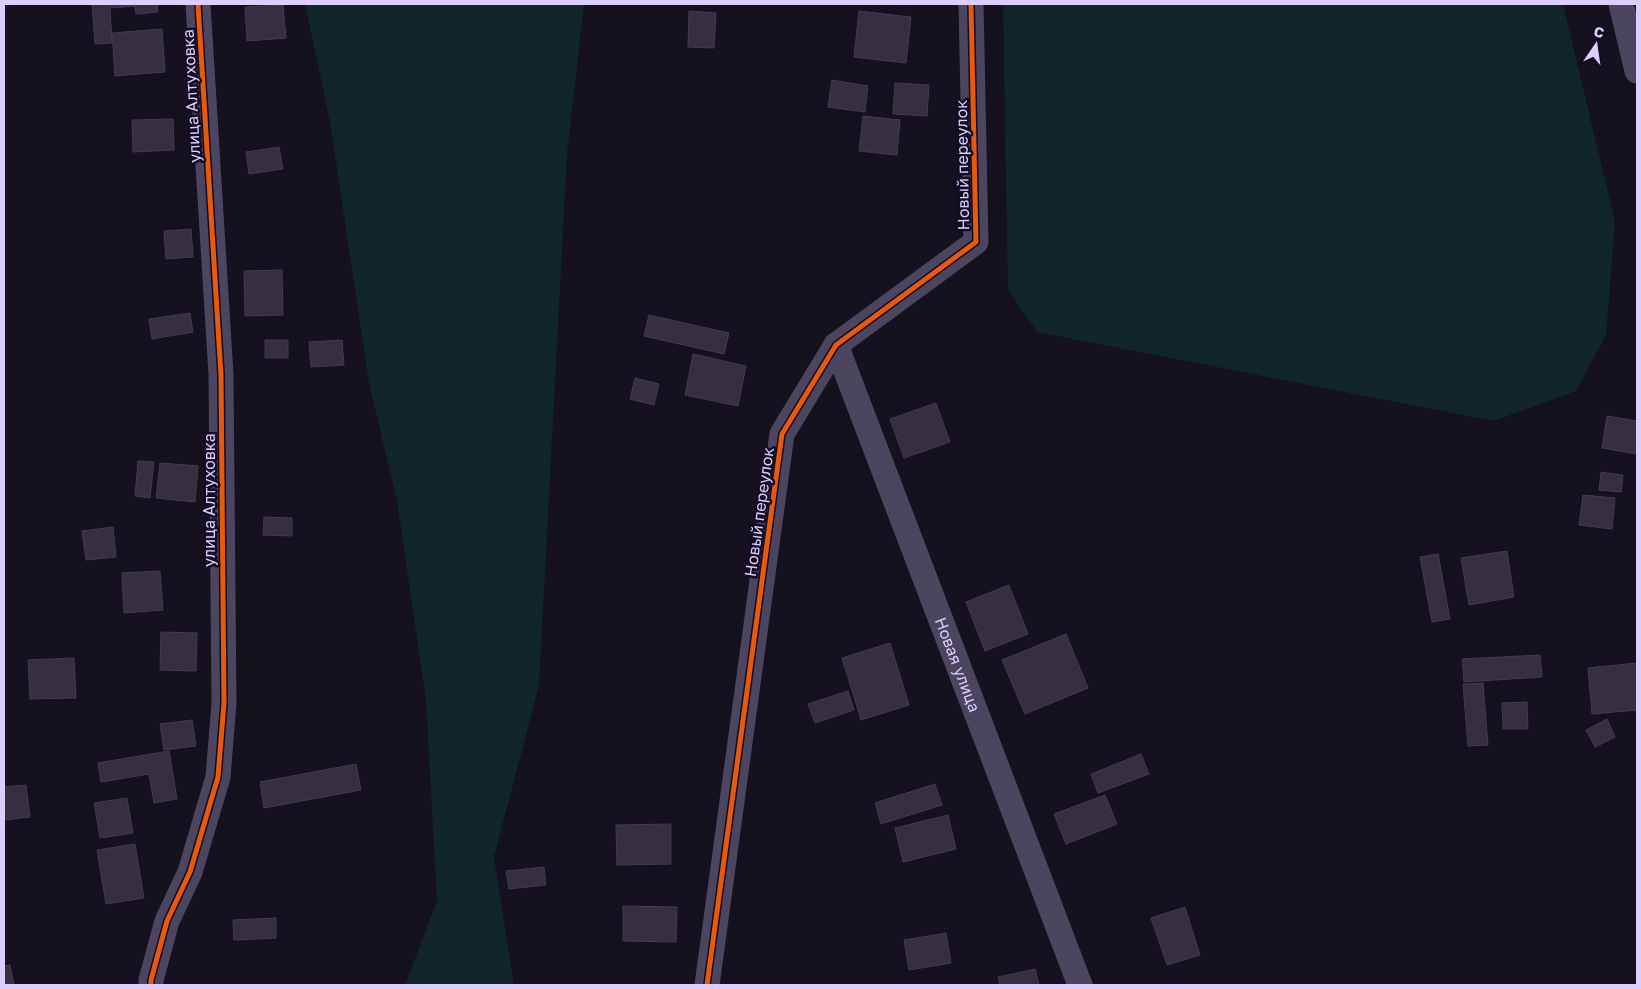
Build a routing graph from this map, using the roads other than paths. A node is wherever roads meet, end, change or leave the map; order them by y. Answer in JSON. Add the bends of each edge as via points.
{"nodes":[{"id":1,"x":198,"y":4,"type":"edge"},
{"id":2,"x":971,"y":4,"type":"edge"},
{"id":3,"x":1621,"y":4,"type":"edge"},
{"id":4,"x":1637,"y":70,"type":"edge"},
{"id":5,"x":836,"y":345,"type":"junction"},
{"id":6,"x":151,"y":985,"type":"edge"},
{"id":7,"x":707,"y":985,"type":"edge"},
{"id":8,"x":1080,"y":985,"type":"edge"}],
"edges":[{"from":1,"to":6,"type":"street","name":"улица Алтуховка","via":[[221,375],[224,703],[218,777],[190,872],[167,921]]},
{"from":2,"to":5,"type":"street","name":"Новый переулок","via":[[976,242]]},
{"from":3,"to":4,"type":"street"},
{"from":5,"to":7,"type":"street","name":"Новый переулок","via":[[782,434]]},
{"from":5,"to":8,"type":"street","name":"Новая улица"}]}
